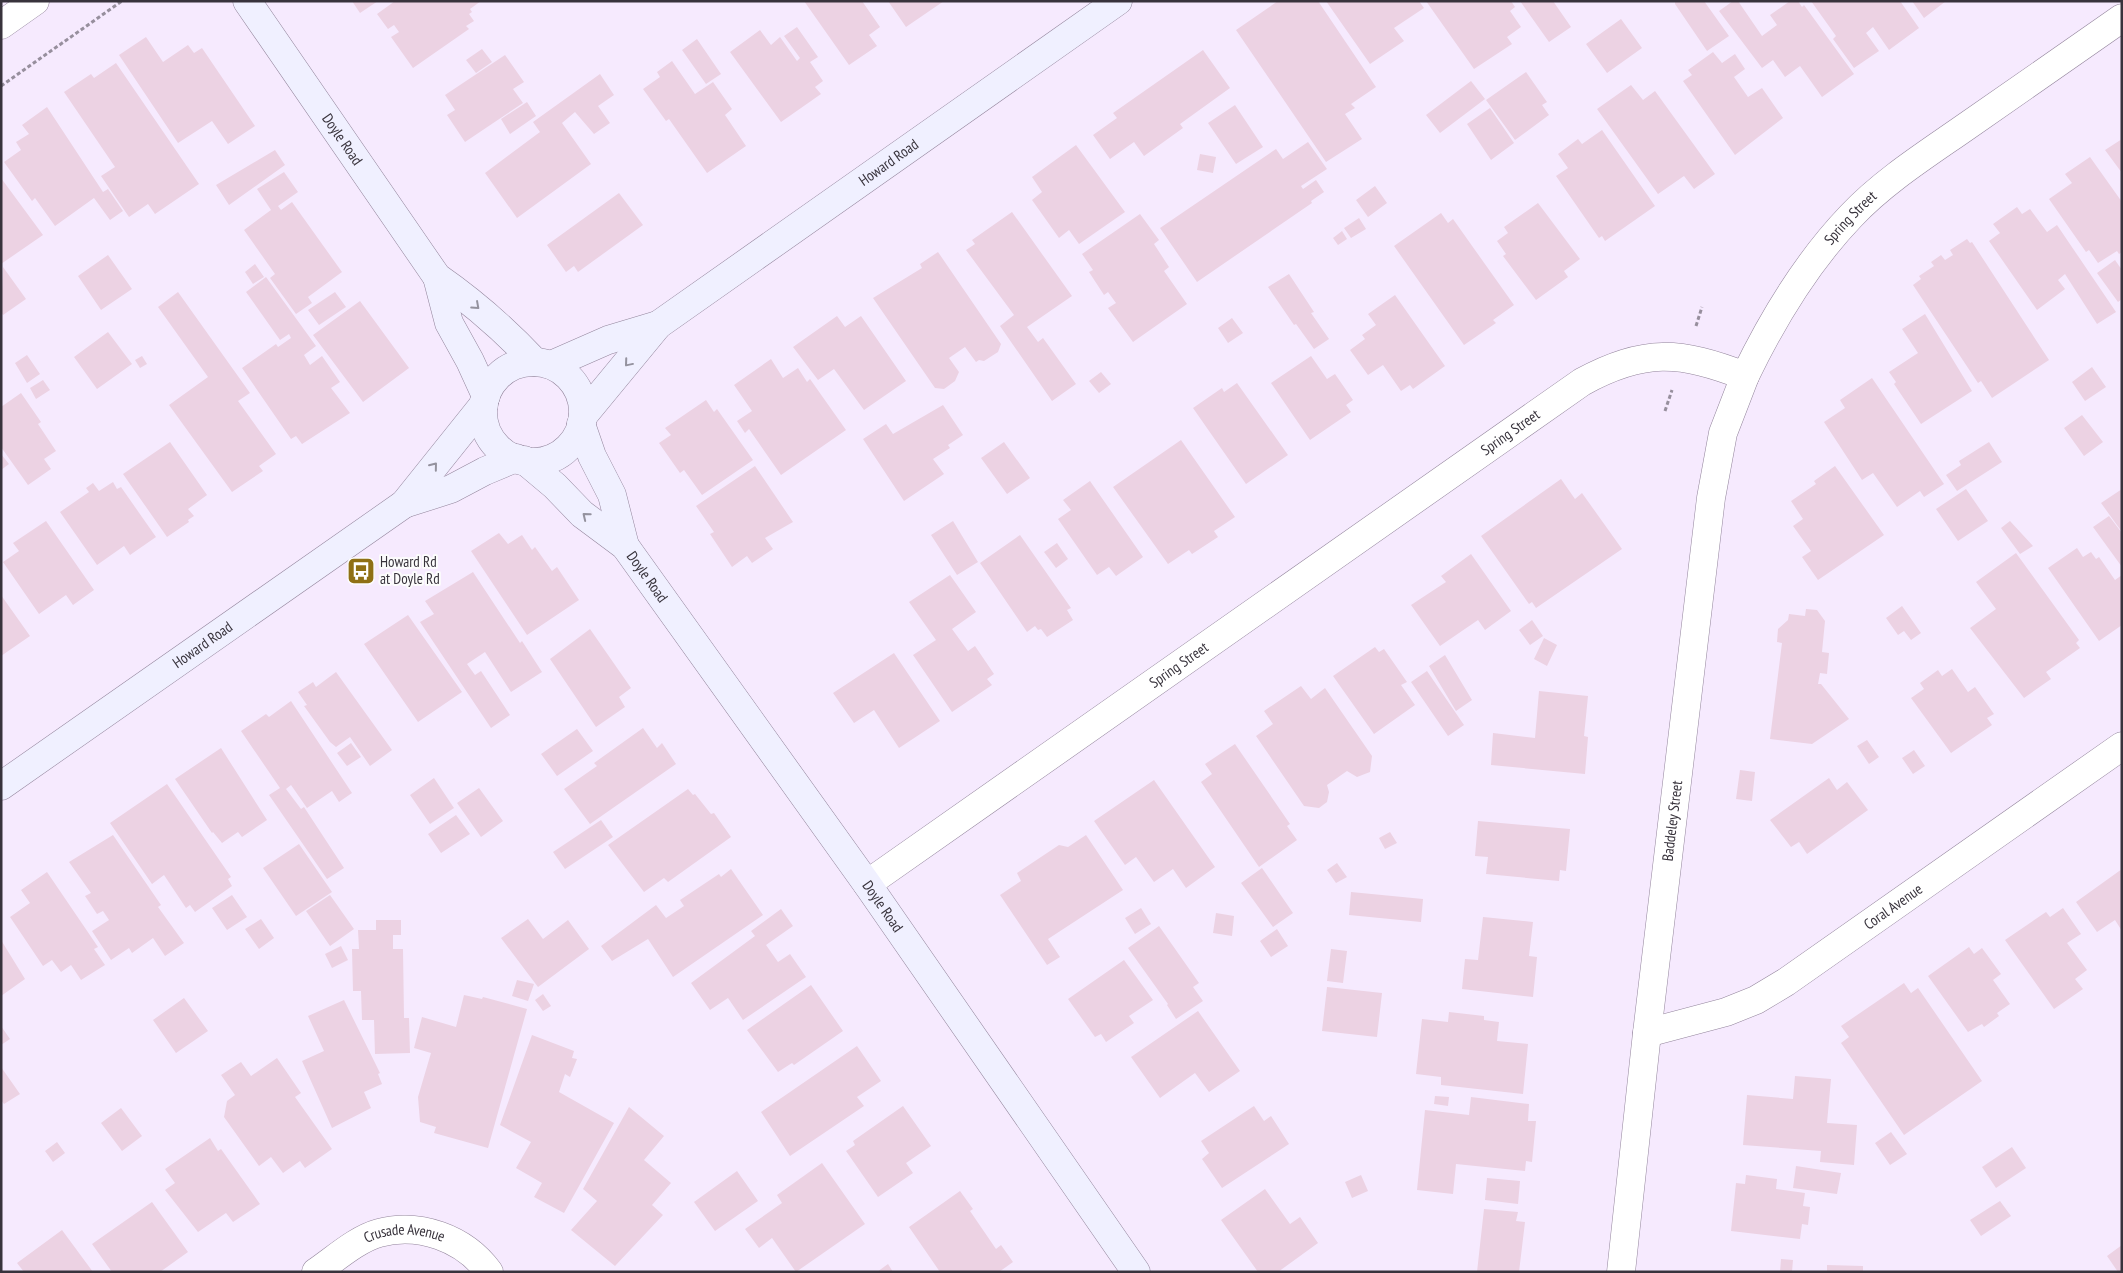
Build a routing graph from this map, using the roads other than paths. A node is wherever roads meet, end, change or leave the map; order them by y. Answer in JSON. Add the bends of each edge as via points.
{"nodes":[{"id":1,"x":35,"y":1,"type":"edge"},
{"id":2,"x":247,"y":1,"type":"edge"},
{"id":3,"x":1118,"y":1,"type":"edge"},
{"id":4,"x":2122,"y":18,"type":"edge"},
{"id":5,"x":1,"y":25,"type":"edge"},
{"id":6,"x":437,"y":277,"type":"junction"},
{"id":7,"x":658,"y":325,"type":"junction"},
{"id":8,"x":543,"y":364,"type":"junction"},
{"id":9,"x":1745,"y":376,"type":"junction"},
{"id":10,"x":485,"y":400,"type":"junction"},
{"id":11,"x":582,"y":420,"type":"junction"},
{"id":12,"x":520,"y":459,"type":"junction"},
{"id":13,"x":404,"y":504,"type":"junction"},
{"id":14,"x":625,"y":546,"type":"junction"},
{"id":15,"x":2122,"y":746,"type":"edge"},
{"id":16,"x":1,"y":786,"type":"edge"},
{"id":17,"x":867,"y":884,"type":"junction"},
{"id":18,"x":1647,"y":1033,"type":"junction"},
{"id":19,"x":316,"y":1272,"type":"edge"},
{"id":20,"x":489,"y":1272,"type":"edge"},
{"id":21,"x":1136,"y":1272,"type":"edge"},
{"id":22,"x":1621,"y":1272,"type":"edge"}],
"edges":[{"from":1,"to":5,"type":"street"},
{"from":2,"to":6,"type":"street","name":"Doyle Road"},
{"from":3,"to":7,"type":"street","name":"Howard Road"},
{"from":4,"to":9,"type":"street","name":"Spring Street","via":[[1930,152],[1852,215],[1807,268],[1762,341]]},
{"from":6,"to":8,"type":"street","name":"Doyle Road","one_way":true,"via":[[472,302]]},
{"from":6,"to":10,"type":"street","name":"Doyle Road","via":[[449,323],[470,361]]},
{"from":7,"to":8,"type":"street","name":"Howard Road"},
{"from":7,"to":11,"type":"street","name":"Howard Road","one_way":true},
{"from":8,"to":10,"type":"street","via":[[526,362],[508,368],[494,380]]},
{"from":8,"to":11,"type":"street","via":[[565,374],[575,385],[582,400]]},
{"from":9,"to":17,"type":"street","name":"Spring Street","via":[[1684,358],[1653,357],[1610,367],[1582,382]]},
{"from":9,"to":18,"type":"street","name":"Baddeley Street","via":[[1723,433],[1711,498]]},
{"from":10,"to":12,"type":"street","via":[[484,421],[490,437],[501,450]]},
{"from":13,"to":10,"type":"street","name":"Howard Road","one_way":true},
{"from":11,"to":12,"type":"street","via":[[573,441],[560,454],[542,461]]},
{"from":11,"to":14,"type":"street","name":"Doyle Road","via":[[592,456],[612,495]]},
{"from":12,"to":13,"type":"street","name":"Howard Road","via":[[485,471],[452,489]]},
{"from":14,"to":12,"type":"street","name":"Doyle Road","one_way":true,"via":[[582,514],[555,486]]},
{"from":13,"to":16,"type":"street","name":"Howard Road"},
{"from":14,"to":17,"type":"street","name":"Doyle Road"},
{"from":15,"to":18,"type":"street","name":"Coral Avenue","via":[[1786,982],[1756,1000],[1726,1012]]},
{"from":17,"to":21,"type":"street","name":"Doyle Road"},
{"from":18,"to":22,"type":"street","name":"Baddeley Street"},
{"from":19,"to":20,"type":"street","name":"Crusade Avenue","via":[[378,1233],[409,1228],[451,1238],[483,1263]]}]}
